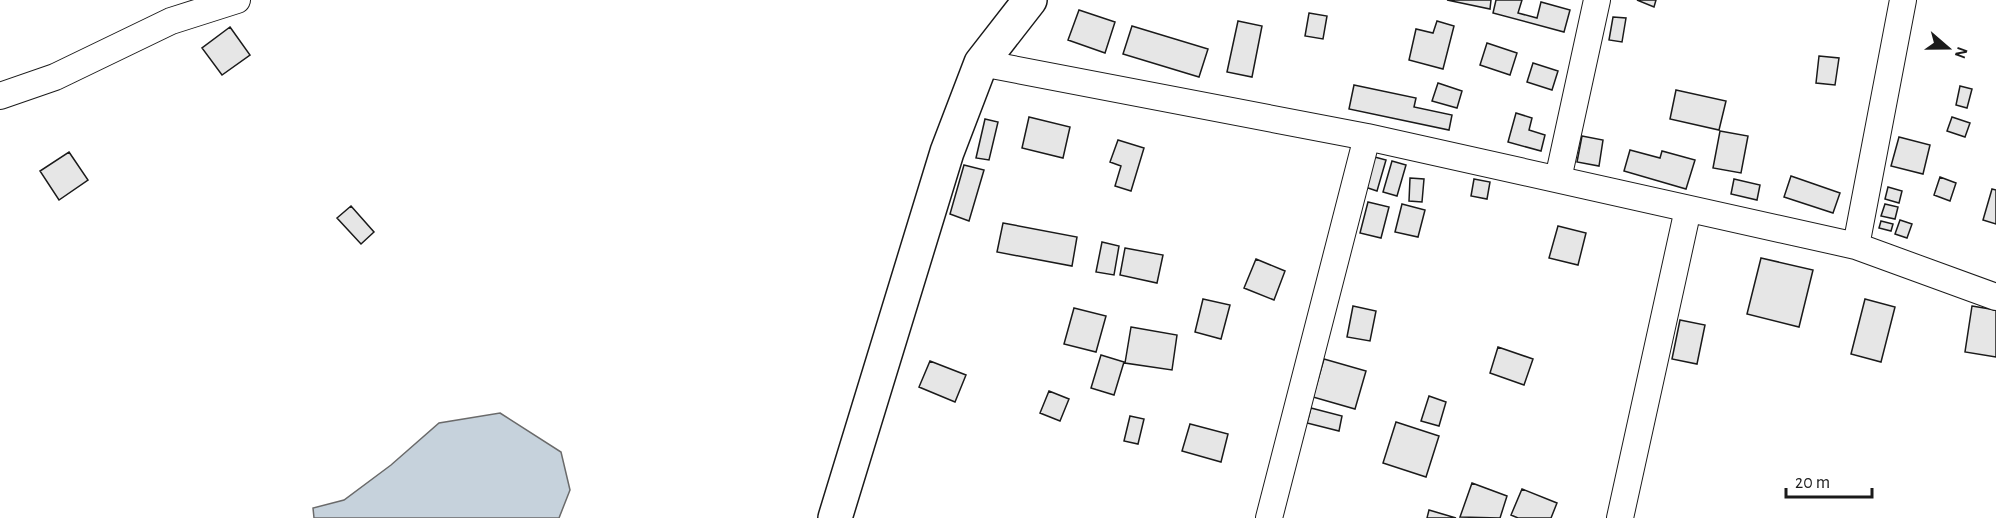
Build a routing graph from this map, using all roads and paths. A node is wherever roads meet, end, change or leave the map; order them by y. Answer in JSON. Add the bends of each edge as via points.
{"nodes":[{"id":1,"x":237,"y":0,"type":"edge"},
{"id":2,"x":1030,"y":0,"type":"edge"},
{"id":3,"x":1597,"y":0,"type":"edge"},
{"id":4,"x":1903,"y":0,"type":"edge"},
{"id":5,"x":981,"y":63,"type":"junction"},
{"id":6,"x":0,"y":96,"type":"edge"},
{"id":7,"x":1367,"y":137,"type":"junction"},
{"id":8,"x":1558,"y":179,"type":"junction"},
{"id":9,"x":1688,"y":208,"type":"junction"},
{"id":10,"x":1856,"y":246,"type":"junction"},
{"id":11,"x":1996,"y":297,"type":"edge"},
{"id":12,"x":835,"y":518,"type":"edge"},
{"id":13,"x":1269,"y":518,"type":"edge"},
{"id":14,"x":1620,"y":518,"type":"edge"}],
"edges":[{"from":1,"to":6,"type":"street","via":[[171,21],[56,77]]},
{"from":2,"to":5,"type":"main road"},
{"from":3,"to":8,"type":"street"},
{"from":4,"to":10,"type":"street"},
{"from":5,"to":7,"type":"street"},
{"from":5,"to":12,"type":"main road","via":[[947,152]]},
{"from":7,"to":8,"type":"street"},
{"from":7,"to":13,"type":"street"},
{"from":8,"to":9,"type":"street"},
{"from":9,"to":10,"type":"street"},
{"from":9,"to":14,"type":"street"},
{"from":10,"to":11,"type":"street"}]}
